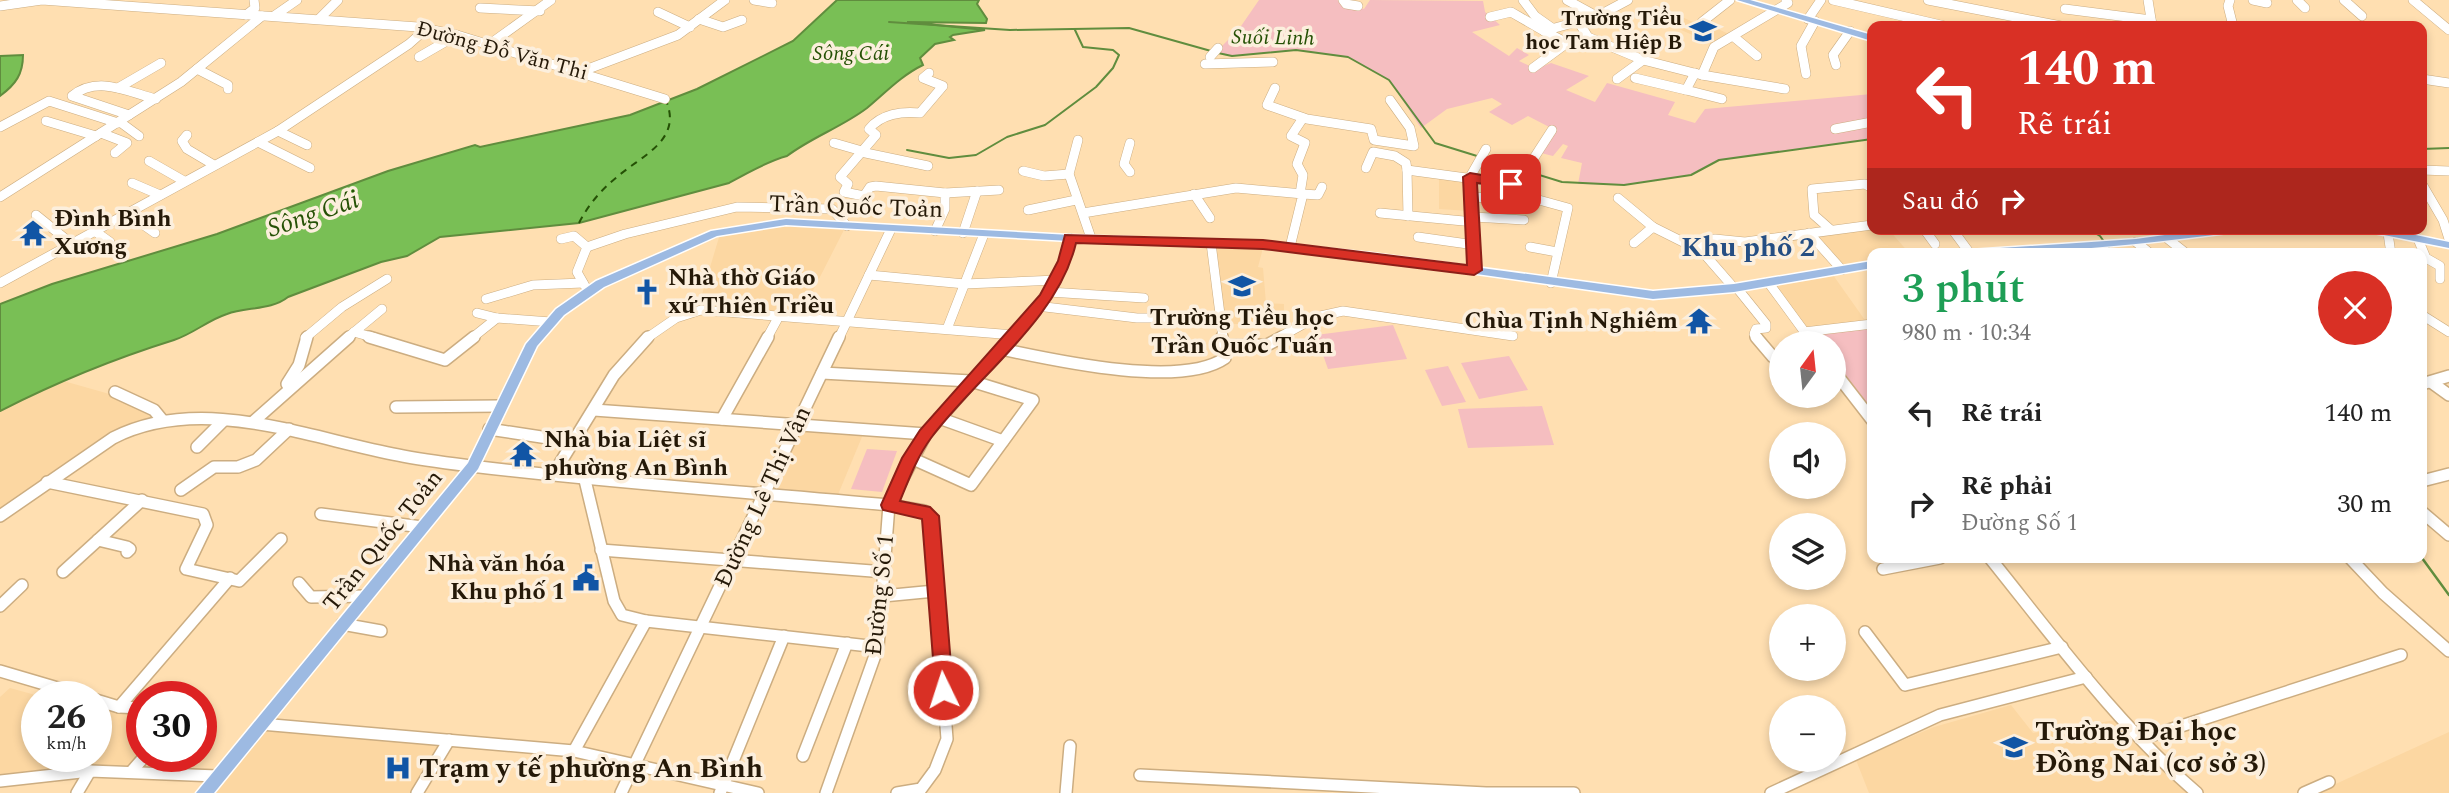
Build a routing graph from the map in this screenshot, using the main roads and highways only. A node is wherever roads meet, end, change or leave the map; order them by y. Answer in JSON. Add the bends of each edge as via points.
{"nodes":[{"id":1,"x":1741,"y":0,"type":"edge"},
{"id":2,"x":1867,"y":36,"type":"edge"},
{"id":3,"x":2195,"y":235,"type":"edge"},
{"id":4,"x":2398,"y":235,"type":"edge"},
{"id":5,"x":2449,"y":245,"type":"edge"},
{"id":6,"x":2090,"y":248,"type":"edge"},
{"id":7,"x":1867,"y":266,"type":"edge"},
{"id":8,"x":1768,"y":282,"type":"joint"},
{"id":9,"x":204,"y":793,"type":"edge"}],
"edges":[{"from":1,"to":2,"type":"main road"},
{"from":3,"to":6,"type":"main road"},
{"from":4,"to":5,"type":"main road"},
{"from":7,"to":8,"type":"main road"},
{"from":8,"to":9,"type":"main road","name":"Trần Quốc Toản","via":[[1653,295],[1290,247],[891,229],[844,220],[735,227],[585,287],[551,322],[532,344],[472,466]]}]}
